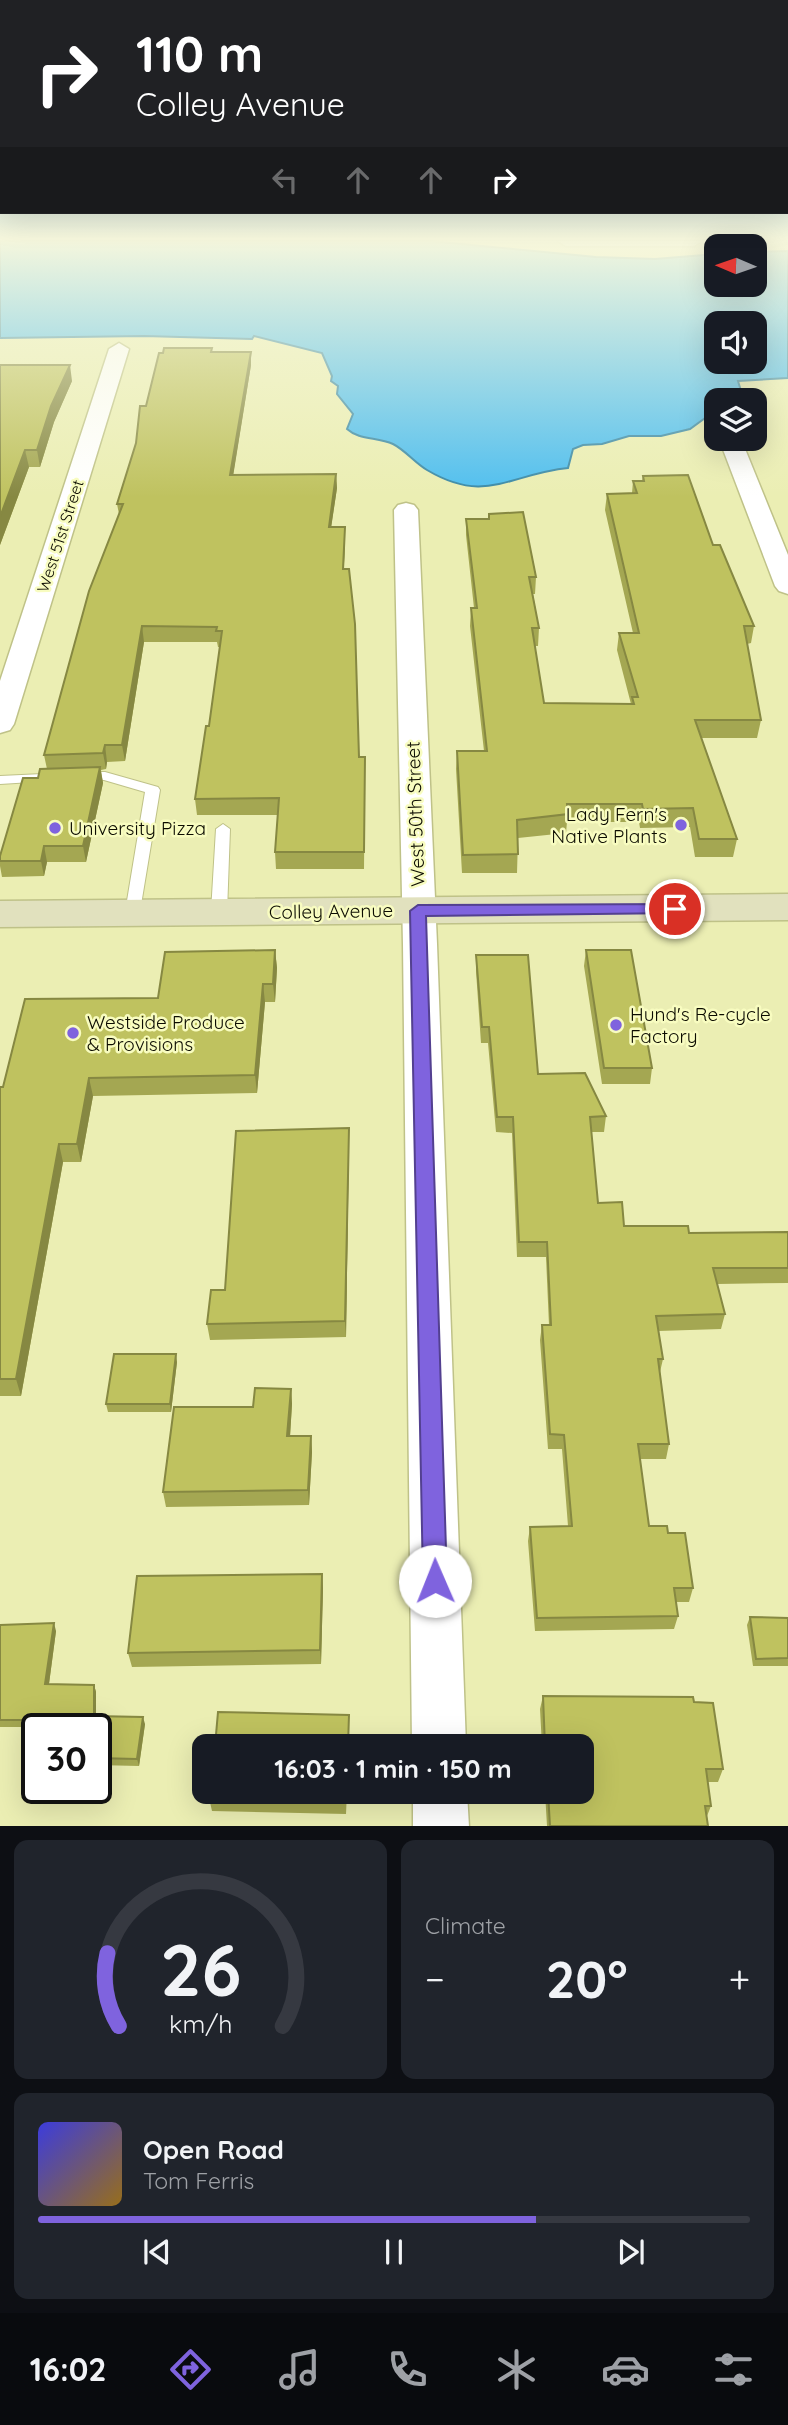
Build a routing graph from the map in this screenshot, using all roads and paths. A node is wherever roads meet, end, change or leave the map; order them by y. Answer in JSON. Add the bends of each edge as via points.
{"nodes":[{"id":1,"x":119,"y":349,"type":"dead end"},
{"id":2,"x":735,"y":451,"type":"edge"},
{"id":3,"x":406,"y":510,"type":"dead end"},
{"id":4,"x":788,"y":586,"type":"edge"},
{"id":5,"x":0,"y":724,"type":"edge"},
{"id":6,"x":0,"y":780,"type":"edge"},
{"id":7,"x":223,"y":829,"type":"dead end"},
{"id":8,"x":788,"y":907,"type":"edge"},
{"id":9,"x":418,"y":911,"type":"junction"},
{"id":10,"x":219,"y":912,"type":"junction"},
{"id":11,"x":133,"y":913,"type":"junction"},
{"id":12,"x":0,"y":914,"type":"edge"},
{"id":13,"x":439,"y":1734,"type":"edge"},
{"id":14,"x":440,"y":1804,"type":"edge"},
{"id":15,"x":441,"y":1826,"type":"edge"}],
"edges":[{"from":1,"to":5,"type":"street","name":"West 51st Street"},
{"from":2,"to":4,"type":"street"},
{"from":3,"to":9,"type":"street","name":"West 50th Street"},
{"from":6,"to":11,"type":"lane","via":[[104,776],[153,790]]},
{"from":7,"to":10,"type":"lane"},
{"from":8,"to":9,"type":"main road","name":"Colley Avenue"},
{"from":9,"to":10,"type":"main road","name":"Colley Avenue"},
{"from":9,"to":13,"type":"street","name":"West 50th Street"},
{"from":10,"to":11,"type":"main road","name":"Colley Avenue"},
{"from":11,"to":12,"type":"main road","name":"Colley Avenue"},
{"from":14,"to":15,"type":"street"}]}
